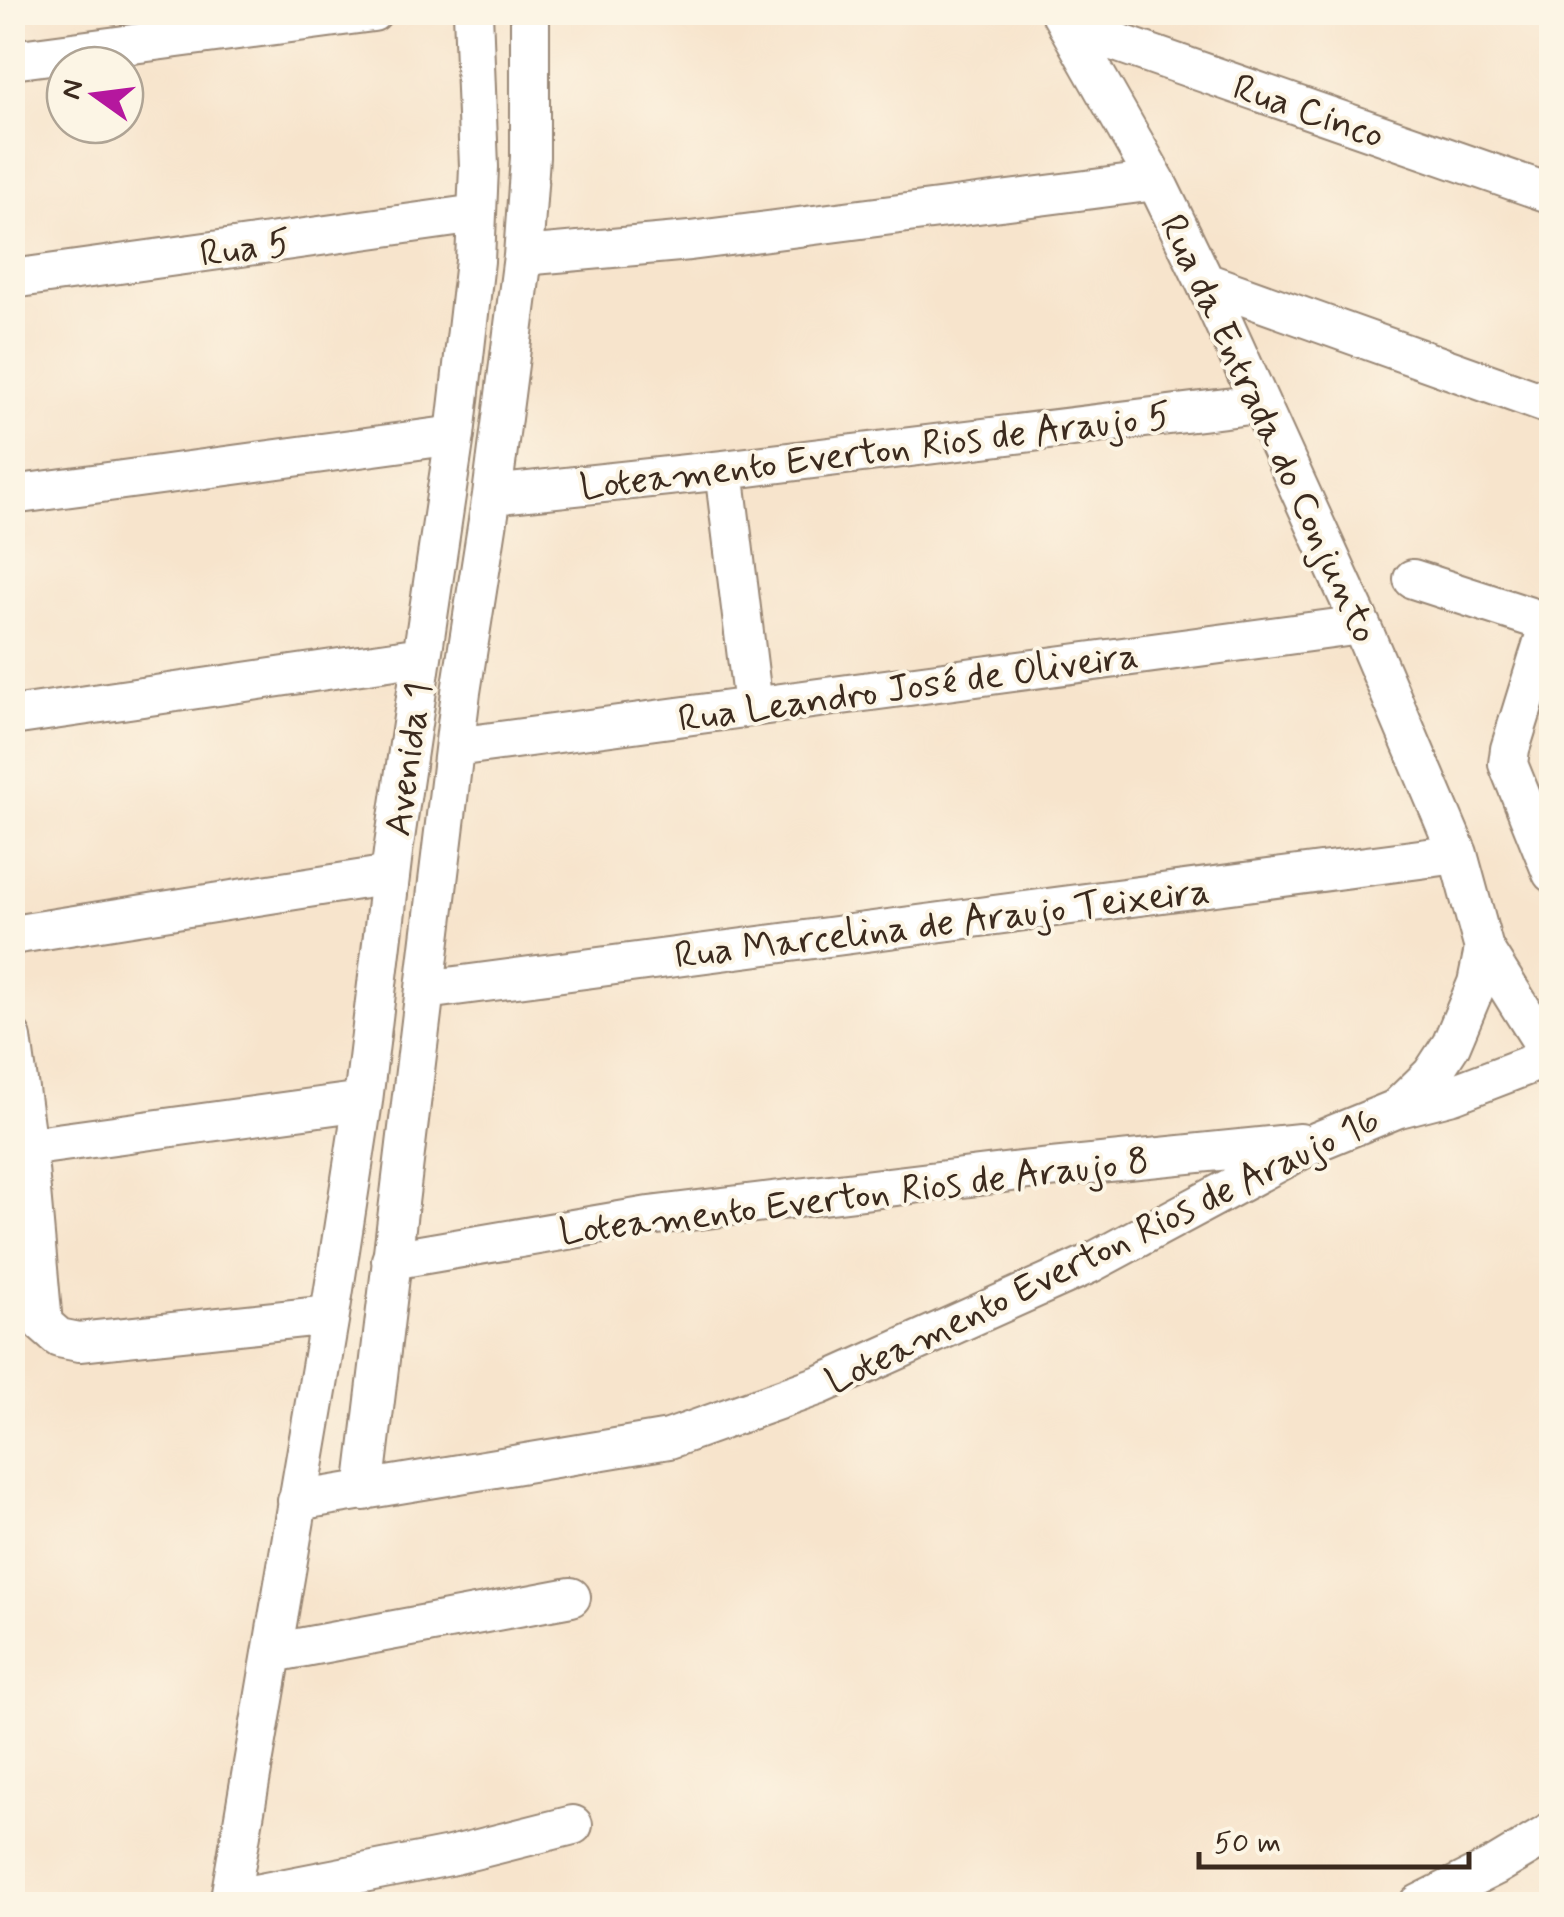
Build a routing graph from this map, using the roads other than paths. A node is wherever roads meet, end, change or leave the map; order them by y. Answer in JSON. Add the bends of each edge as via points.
{"nodes":[{"id":1,"x":373,"y":12,"type":"edge"},
{"id":2,"x":474,"y":12,"type":"edge"},
{"id":3,"x":537,"y":13,"type":"edge"},
{"id":4,"x":1064,"y":19,"type":"edge"},
{"id":5,"x":12,"y":60,"type":"edge"},
{"id":6,"x":1156,"y":181,"type":"junction"},
{"id":7,"x":1552,"y":194,"type":"edge"},
{"id":8,"x":477,"y":214,"type":"junction"},
{"id":9,"x":523,"y":256,"type":"junction"},
{"id":10,"x":12,"y":280,"type":"edge"},
{"id":11,"x":1205,"y":282,"type":"junction"},
{"id":12,"x":1258,"y":404,"type":"junction"},
{"id":13,"x":1552,"y":406,"type":"edge"},
{"id":14,"x":455,"y":435,"type":"junction"},
{"id":15,"x":724,"y":470,"type":"junction"},
{"id":16,"x":492,"y":494,"type":"junction"},
{"id":17,"x":12,"y":495,"type":"edge"},
{"id":18,"x":1413,"y":579,"type":"dead end"},
{"id":19,"x":1550,"y":620,"type":"edge"},
{"id":20,"x":1361,"y":626,"type":"junction"},
{"id":21,"x":419,"y":672,"type":"junction"},
{"id":22,"x":461,"y":692,"type":"junction"},
{"id":23,"x":754,"y":706,"type":"junction"},
{"id":24,"x":12,"y":716,"type":"edge"},
{"id":25,"x":455,"y":747,"type":"junction"},
{"id":26,"x":1544,"y":837,"type":"edge"},
{"id":27,"x":1458,"y":854,"type":"junction"},
{"id":28,"x":1552,"y":874,"type":"edge"},
{"id":29,"x":390,"y":875,"type":"junction"},
{"id":30,"x":12,"y":935,"type":"edge"},
{"id":31,"x":1484,"y":949,"type":"junction"},
{"id":32,"x":426,"y":990,"type":"junction"},
{"id":33,"x":12,"y":1038,"type":"edge"},
{"id":34,"x":1551,"y":1056,"type":"edge"},
{"id":35,"x":362,"y":1101,"type":"junction"},
{"id":36,"x":1396,"y":1109,"type":"junction"},
{"id":37,"x":1318,"y":1141,"type":"junction"},
{"id":38,"x":27,"y":1147,"type":"junction"},
{"id":39,"x":391,"y":1260,"type":"junction"},
{"id":40,"x":330,"y":1315,"type":"junction"},
{"id":41,"x":364,"y":1491,"type":"junction"},
{"id":42,"x":297,"y":1502,"type":"junction"},
{"id":43,"x":571,"y":1597,"type":"dead end"},
{"id":44,"x":272,"y":1653,"type":"junction"},
{"id":45,"x":573,"y":1825,"type":"dead end"},
{"id":46,"x":1552,"y":1832,"type":"edge"},
{"id":47,"x":229,"y":1902,"type":"edge"},
{"id":48,"x":1419,"y":1904,"type":"edge"}],
"edges":[{"from":1,"to":5,"type":"street"},
{"from":2,"to":8,"type":"street","name":"Avenida 1"},
{"from":3,"to":9,"type":"street","name":"Avenida 1"},
{"from":4,"to":6,"type":"street","name":"Rua da Entrada do Conjunto"},
{"from":4,"to":7,"type":"street","name":"Rua Cinco"},
{"from":6,"to":9,"type":"street"},
{"from":6,"to":11,"type":"street","name":"Rua da Entrada do Conjunto"},
{"from":8,"to":10,"type":"street","name":"Rua 5"},
{"from":8,"to":14,"type":"street","name":"Avenida 1"},
{"from":9,"to":16,"type":"street","name":"Avenida 1"},
{"from":11,"to":12,"type":"street","name":"Rua da Entrada do Conjunto"},
{"from":11,"to":13,"type":"street"},
{"from":12,"to":15,"type":"street","name":"Loteamento Everton Rios de Araujo 5"},
{"from":12,"to":20,"type":"street","name":"Rua da Entrada do Conjunto"},
{"from":14,"to":17,"type":"street"},
{"from":14,"to":21,"type":"street","name":"Avenida 1"},
{"from":15,"to":16,"type":"street","name":"Loteamento Everton Rios de Araujo 5"},
{"from":15,"to":23,"type":"street"},
{"from":16,"to":22,"type":"street","name":"Avenida 1"},
{"from":18,"to":19,"type":"street"},
{"from":19,"to":26,"type":"street","via":[[1508,764]]},
{"from":20,"to":23,"type":"street","name":"Rua Leandro José de Oliveira"},
{"from":20,"to":27,"type":"street","name":"Rua da Entrada do Conjunto"},
{"from":21,"to":22,"type":"street"},
{"from":21,"to":24,"type":"street"},
{"from":21,"to":29,"type":"street","name":"Avenida 1"},
{"from":22,"to":25,"type":"street","name":"Avenida 1"},
{"from":23,"to":25,"type":"street","name":"Rua Leandro José de Oliveira"},
{"from":25,"to":32,"type":"street","name":"Avenida 1"},
{"from":26,"to":28,"type":"street"},
{"from":27,"to":31,"type":"street","name":"Loteamento Everton Rios de Araujo 16"},
{"from":27,"to":32,"type":"street","name":"Rua Marcelina de Araujo Teixeira"},
{"from":29,"to":30,"type":"street"},
{"from":29,"to":35,"type":"street","name":"Avenida 1"},
{"from":31,"to":34,"type":"street"},
{"from":31,"to":36,"type":"street","name":"Loteamento Everton Rios de Araujo 16","via":[[1472,1000],[1451,1045]]},
{"from":32,"to":39,"type":"street","name":"Avenida 1"},
{"from":33,"to":38,"type":"street"},
{"from":34,"to":36,"type":"street"},
{"from":35,"to":38,"type":"street"},
{"from":35,"to":40,"type":"street","name":"Avenida 1"},
{"from":36,"to":37,"type":"street","name":"Loteamento Everton Rios de Araujo 16"},
{"from":37,"to":39,"type":"street","name":"Loteamento Everton Rios de Araujo 8","via":[[668,1214]]},
{"from":37,"to":41,"type":"street","name":"Loteamento Everton Rios de Araujo 16","via":[[1089,1264],[820,1386],[669,1439]]},
{"from":38,"to":40,"type":"street","via":[[43,1324],[59,1338],[79,1342]]},
{"from":39,"to":41,"type":"street","name":"Avenida 1"},
{"from":40,"to":42,"type":"street","name":"Avenida 1"},
{"from":41,"to":42,"type":"street","name":"Loteamento Everton Rios de Araujo 16"},
{"from":42,"to":44,"type":"street","name":"Avenida 1"},
{"from":43,"to":44,"type":"street"},
{"from":44,"to":47,"type":"street","name":"Avenida 1"},
{"from":45,"to":47,"type":"street"},
{"from":46,"to":48,"type":"street"}]}
